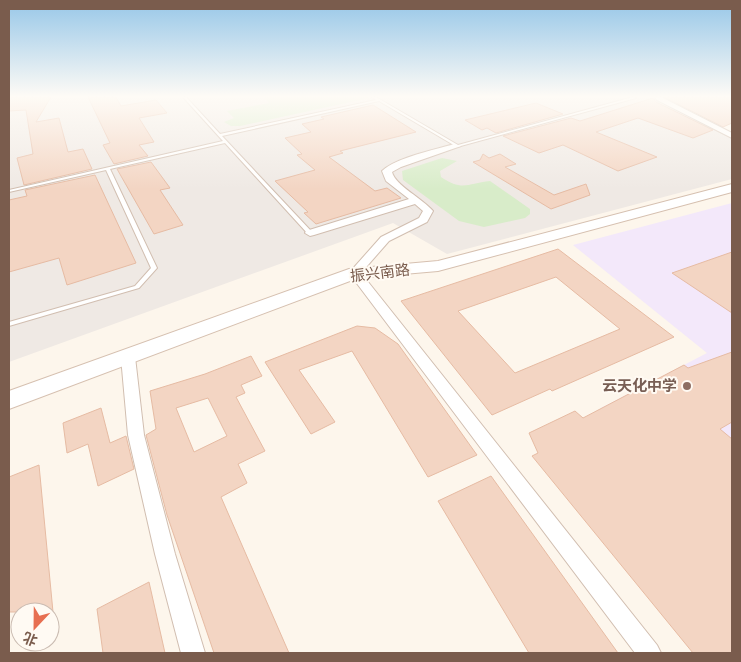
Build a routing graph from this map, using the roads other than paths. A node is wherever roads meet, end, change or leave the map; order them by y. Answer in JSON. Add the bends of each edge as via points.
{"nodes":[{"id":1,"x":213,"y":128,"type":"edge"},
{"id":2,"x":252,"y":128,"type":"edge"},
{"id":3,"x":426,"y":128,"type":"edge"},
{"id":4,"x":523,"y":128,"type":"edge"},
{"id":5,"x":716,"y":128,"type":"edge"},
{"id":6,"x":220,"y":135,"type":"junction"},
{"id":7,"x":732,"y":136,"type":"edge"},
{"id":8,"x":226,"y":142,"type":"junction"},
{"id":9,"x":457,"y":146,"type":"junction"},
{"id":10,"x":108,"y":169,"type":"junction"},
{"id":11,"x":732,"y":188,"type":"edge"},
{"id":12,"x":9,"y":191,"type":"edge"},
{"id":13,"x":417,"y":200,"type":"junction"},
{"id":14,"x":310,"y":233,"type":"joint"},
{"id":15,"x":355,"y":273,"type":"junction"},
{"id":16,"x":9,"y":324,"type":"edge"},
{"id":17,"x":128,"y":357,"type":"junction"},
{"id":18,"x":9,"y":400,"type":"edge"},
{"id":19,"x":193,"y":653,"type":"edge"},
{"id":20,"x":649,"y":653,"type":"edge"}],
"edges":[{"from":1,"to":6,"type":"lane"},
{"from":2,"to":6,"type":"lane"},
{"from":3,"to":9,"type":"lane"},
{"from":4,"to":9,"type":"lane"},
{"from":5,"to":7,"type":"street"},
{"from":6,"to":8,"type":"lane"},
{"from":8,"to":10,"type":"lane"},
{"from":8,"to":14,"type":"lane"},
{"from":9,"to":13,"type":"street","via":[[387,171],[389,179]]},
{"from":10,"to":12,"type":"lane"},
{"from":10,"to":16,"type":"lane","via":[[154,268],[137,286]]},
{"from":11,"to":15,"type":"main road","name":"振兴南路","via":[[438,266]]},
{"from":13,"to":14,"type":"street"},
{"from":13,"to":15,"type":"street","via":[[428,212],[423,220],[385,239]]},
{"from":15,"to":17,"type":"main road","name":"振兴南路"},
{"from":15,"to":20,"type":"street"},
{"from":17,"to":18,"type":"main road","name":"振兴南路"},
{"from":17,"to":19,"type":"street","via":[[136,435]]}]}
